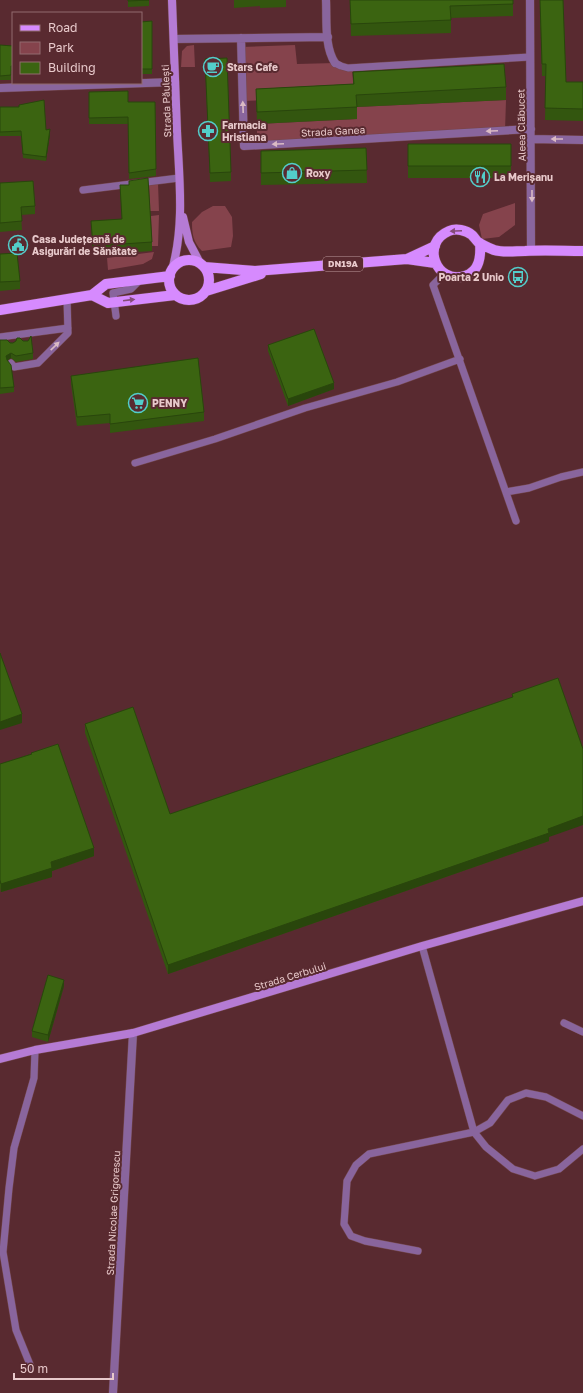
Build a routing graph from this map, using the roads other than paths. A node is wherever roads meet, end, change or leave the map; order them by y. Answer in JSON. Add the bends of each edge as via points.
{"nodes":[{"id":1,"x":172,"y":0,"type":"edge"},
{"id":2,"x":326,"y":0,"type":"edge"},
{"id":3,"x":530,"y":0,"type":"edge"},
{"id":4,"x":328,"y":37,"type":"junction"},
{"id":5,"x":241,"y":38,"type":"junction"},
{"id":6,"x":174,"y":39,"type":"junction"},
{"id":7,"x":530,"y":57,"type":"junction"},
{"id":8,"x":335,"y":63,"type":"joint"},
{"id":9,"x":175,"y":82,"type":"junction"},
{"id":10,"x":142,"y":83,"type":"edge"},
{"id":11,"x":117,"y":84,"type":"edge"},
{"id":12,"x":0,"y":88,"type":"edge"},
{"id":13,"x":531,"y":129,"type":"junction"},
{"id":14,"x":531,"y":139,"type":"junction"},
{"id":15,"x":583,"y":140,"type":"edge"},
{"id":16,"x":179,"y":178,"type":"junction"},
{"id":17,"x":83,"y":190,"type":"dead end"},
{"id":18,"x":180,"y":202,"type":"junction"},
{"id":19,"x":480,"y":243,"type":"junction"},
{"id":20,"x":435,"y":246,"type":"junction"},
{"id":21,"x":532,"y":250,"type":"junction"},
{"id":22,"x":496,"y":251,"type":"junction"},
{"id":23,"x":583,"y":251,"type":"edge"},
{"id":24,"x":407,"y":259,"type":"junction"},
{"id":25,"x":479,"y":262,"type":"junction"},
{"id":26,"x":435,"y":263,"type":"junction"},
{"id":27,"x":202,"y":265,"type":"junction"},
{"id":28,"x":278,"y":269,"type":"junction"},
{"id":29,"x":171,"y":273,"type":"junction"},
{"id":30,"x":445,"y":273,"type":"junction"},
{"id":31,"x":141,"y":279,"type":"junction"},
{"id":32,"x":206,"y":291,"type":"junction"},
{"id":33,"x":92,"y":295,"type":"junction"},
{"id":34,"x":176,"y":295,"type":"junction"},
{"id":35,"x":67,"y":299,"type":"junction"},
{"id":36,"x":114,"y":302,"type":"junction"},
{"id":37,"x":0,"y":310,"type":"edge"},
{"id":38,"x":116,"y":316,"type":"dead end"},
{"id":39,"x":68,"y":328,"type":"junction"},
{"id":40,"x":0,"y":337,"type":"edge"},
{"id":41,"x":0,"y":342,"type":"edge"},
{"id":42,"x":25,"y":342,"type":"edge"},
{"id":43,"x":33,"y":355,"type":"edge"},
{"id":44,"x":460,"y":359,"type":"junction"},
{"id":45,"x":38,"y":363,"type":"junction"},
{"id":46,"x":12,"y":366,"type":"edge"},
{"id":47,"x":135,"y":463,"type":"dead end"},
{"id":48,"x":583,"y":472,"type":"edge"},
{"id":49,"x":506,"y":492,"type":"junction"},
{"id":50,"x":516,"y":521,"type":"dead end"},
{"id":51,"x":583,"y":901,"type":"edge"},
{"id":52,"x":422,"y":946,"type":"junction"},
{"id":53,"x":564,"y":1023,"type":"dead end"},
{"id":54,"x":583,"y":1032,"type":"edge"},
{"id":55,"x":133,"y":1033,"type":"junction"},
{"id":56,"x":35,"y":1050,"type":"junction"},
{"id":57,"x":0,"y":1059,"type":"edge"},
{"id":58,"x":583,"y":1116,"type":"edge"},
{"id":59,"x":474,"y":1132,"type":"junction"},
{"id":60,"x":583,"y":1149,"type":"edge"},
{"id":61,"x":418,"y":1251,"type":"dead end"},
{"id":62,"x":32,"y":1367,"type":"dead end"},
{"id":63,"x":113,"y":1393,"type":"edge"}],
"edges":[{"from":1,"to":6,"type":"street","name":"Strada Păulești"},
{"from":2,"to":4,"type":"street"},
{"from":3,"to":7,"type":"street","name":"Aleea Clăbucet"},
{"from":4,"to":5,"type":"street"},
{"from":4,"to":8,"type":"street","via":[[331,56]]},
{"from":5,"to":6,"type":"street"},
{"from":13,"to":5,"type":"street","name":"Strada Ganea","one_way":true,"via":[[244,146]]},
{"from":6,"to":9,"type":"street","name":"Strada Păulești"},
{"from":7,"to":8,"type":"lane","via":[[352,68]]},
{"from":7,"to":13,"type":"street","name":"Aleea Clăbucet"},
{"from":9,"to":10,"type":"street"},
{"from":9,"to":16,"type":"street","name":"Strada Păulești"},
{"from":11,"to":12,"type":"street"},
{"from":13,"to":14,"type":"street","name":"Aleea Clăbucet"},
{"from":15,"to":14,"type":"street","one_way":true},
{"from":14,"to":21,"type":"street","name":"Aleea Clăbucet","one_way":true},
{"from":16,"to":17,"type":"lane"},
{"from":16,"to":18,"type":"street","name":"Strada Păulești"},
{"from":18,"to":27,"type":"street","name":"Strada Păulești","via":[[186,233]]},
{"from":18,"to":29,"type":"street","name":"Strada Păulești","via":[[179,238]]},
{"from":19,"to":20,"type":"main road","number":"DN19A","one_way":true,"via":[[472,235],[458,230],[444,234]]},
{"from":19,"to":22,"type":"main road","number":"DN19A"},
{"from":19,"to":25,"type":"main road"},
{"from":20,"to":24,"type":"main road","number":"DN19A"},
{"from":20,"to":26,"type":"main road"},
{"from":21,"to":22,"type":"main road","number":"DN19A"},
{"from":21,"to":23,"type":"main road","number":"DN19A"},
{"from":22,"to":25,"type":"main road"},
{"from":24,"to":26,"type":"main road","number":"DN19A"},
{"from":24,"to":28,"type":"main road","number":"DN19A"},
{"from":25,"to":30,"type":"main road","via":[[473,271],[466,275],[458,277]]},
{"from":26,"to":30,"type":"main road"},
{"from":27,"to":28,"type":"main road","number":"DN19A","via":[[237,270]]},
{"from":27,"to":29,"type":"main road","via":[[192,260],[185,261],[178,264]]},
{"from":27,"to":32,"type":"main road","via":[[208,273]]},
{"from":28,"to":32,"type":"main road","number":"DN19A"},
{"from":29,"to":31,"type":"main road"},
{"from":29,"to":34,"type":"main road","via":[[169,282]]},
{"from":30,"to":44,"type":"lane","via":[[434,285]]},
{"from":31,"to":33,"type":"main road","via":[[106,284]]},
{"from":31,"to":36,"type":"lane","via":[[131,289],[114,293]]},
{"from":32,"to":34,"type":"main road","via":[[193,300]]},
{"from":33,"to":35,"type":"main road"},
{"from":33,"to":36,"type":"main road","via":[[108,303]]},
{"from":36,"to":34,"type":"main road","one_way":true},
{"from":35,"to":37,"type":"main road"},
{"from":35,"to":39,"type":"lane"},
{"from":36,"to":38,"type":"lane"},
{"from":39,"to":40,"type":"lane"},
{"from":45,"to":39,"type":"lane","one_way":true,"via":[[68,333]]},
{"from":41,"to":42,"type":"lane","via":[[22,338]]},
{"from":43,"to":45,"type":"lane"},
{"from":44,"to":47,"type":"lane","via":[[397,382],[305,408]]},
{"from":44,"to":49,"type":"lane"},
{"from":45,"to":46,"type":"lane"},
{"from":48,"to":49,"type":"lane"},
{"from":49,"to":50,"type":"lane"},
{"from":51,"to":52,"type":"street","name":"Strada Cerbului"},
{"from":52,"to":55,"type":"street","name":"Strada Cerbului"},
{"from":52,"to":59,"type":"lane"},
{"from":53,"to":54,"type":"lane"},
{"from":55,"to":56,"type":"street","name":"Strada Cerbului"},
{"from":55,"to":63,"type":"street","name":"Strada Nicolae Grigorescu"},
{"from":56,"to":57,"type":"street","name":"Strada Cerbului"},
{"from":56,"to":62,"type":"lane","via":[[34,1078],[14,1148],[3,1252],[16,1330]]},
{"from":58,"to":59,"type":"lane","via":[[546,1097],[526,1093],[508,1100],[490,1123]]},
{"from":59,"to":60,"type":"lane","via":[[486,1147],[513,1169],[534,1176],[559,1169]]},
{"from":59,"to":61,"type":"lane","via":[[369,1154],[356,1165],[347,1181],[344,1224],[351,1236]]}]}
